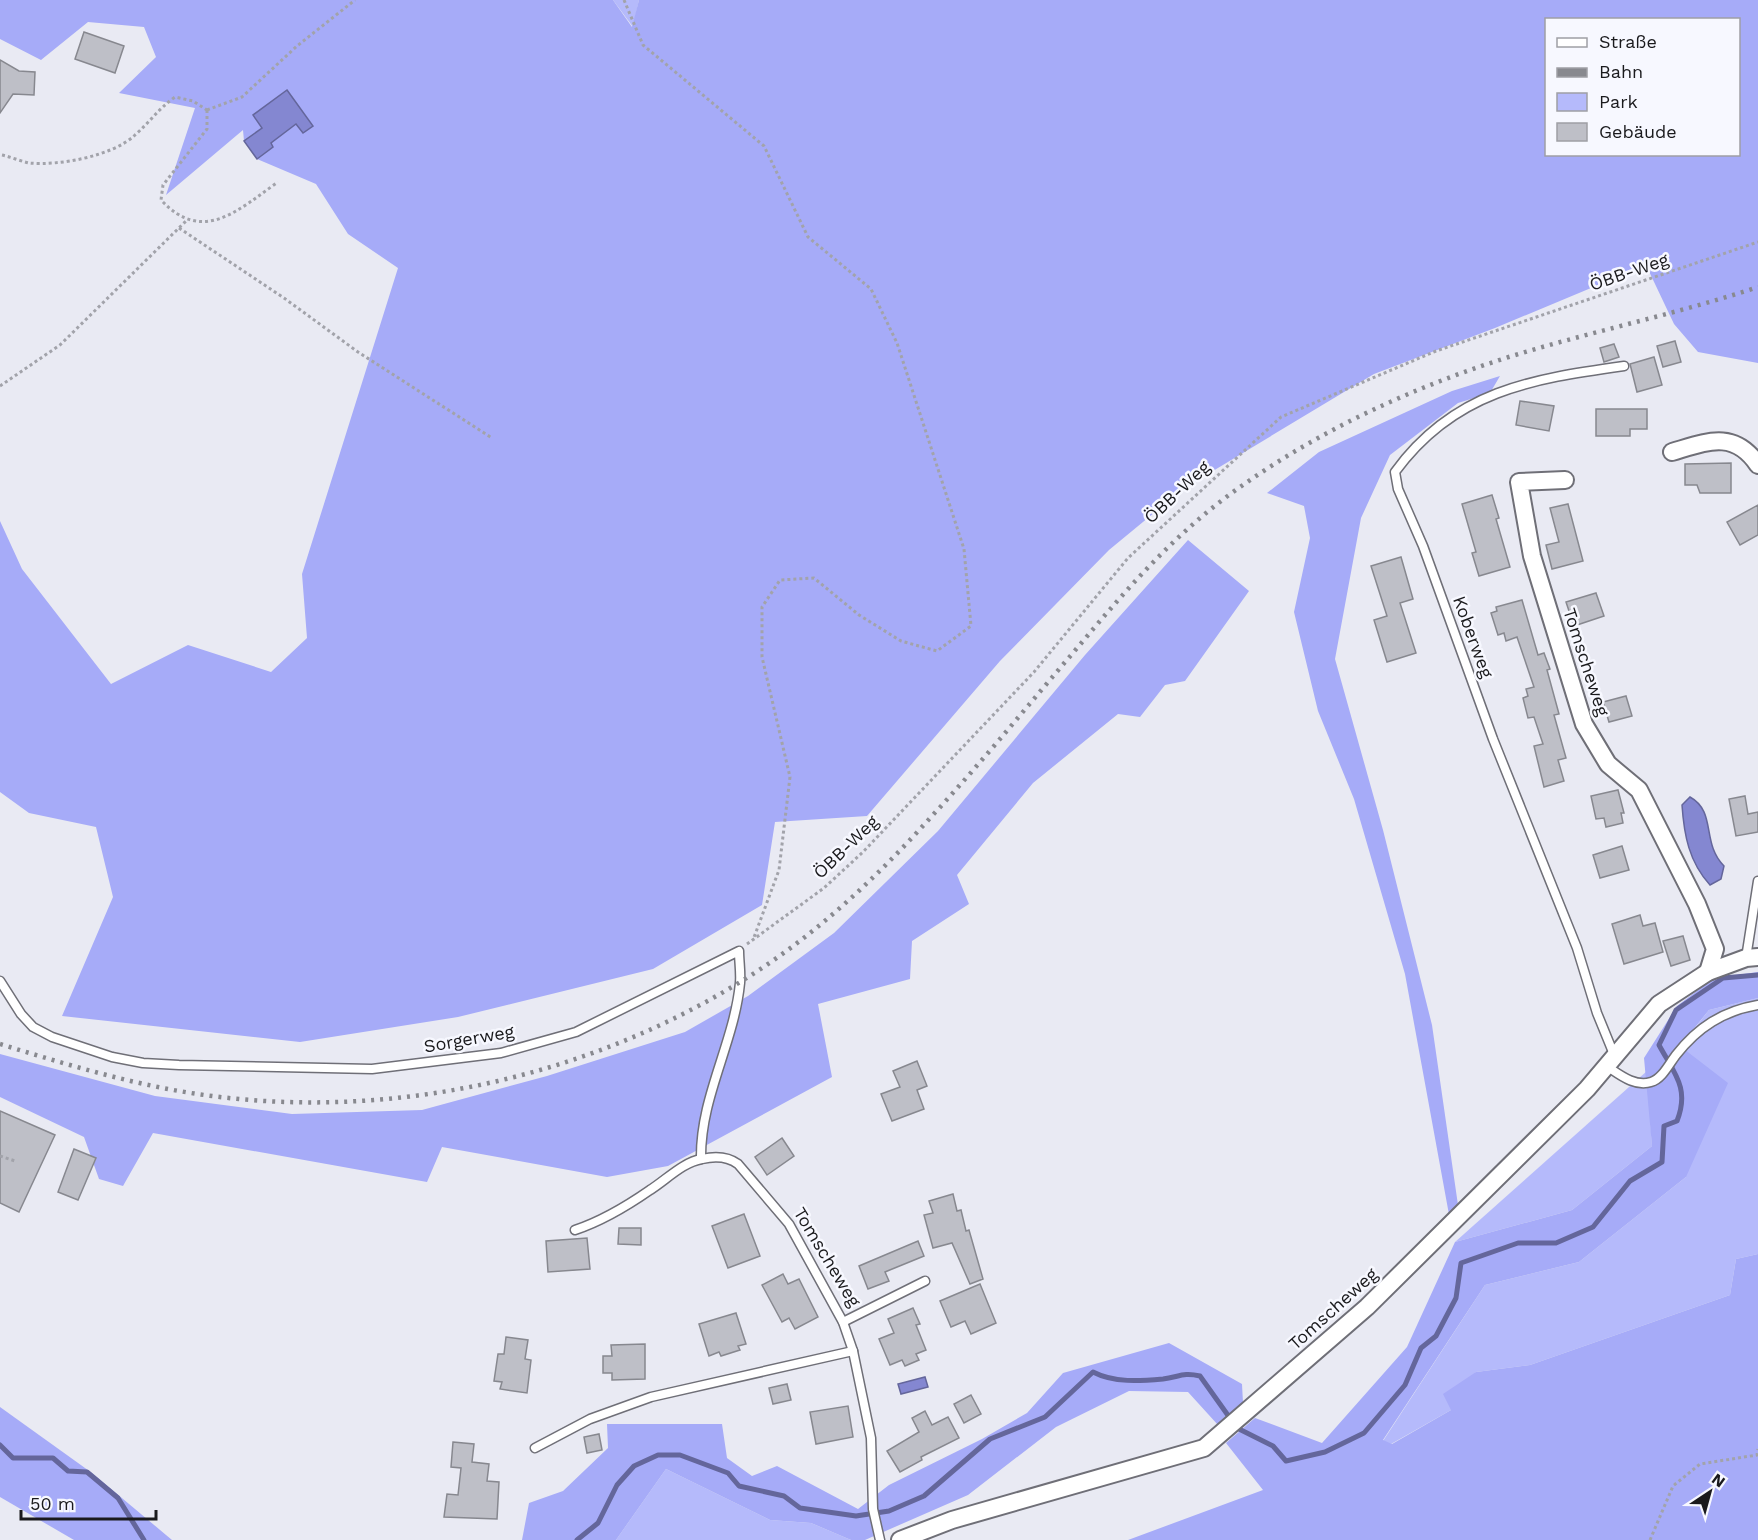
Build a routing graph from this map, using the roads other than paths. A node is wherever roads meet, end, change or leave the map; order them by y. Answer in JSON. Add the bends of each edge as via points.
{"nodes":[{"id":1,"x":1624,"y":366,"type":"dead end"},
{"id":2,"x":1671,"y":452,"type":"dead end"},
{"id":3,"x":1758,"y":465,"type":"edge"},
{"id":4,"x":1565,"y":480,"type":"dead end"},
{"id":5,"x":1758,"y":881,"type":"edge"},
{"id":6,"x":1752,"y":957,"type":"edge"},
{"id":7,"x":1708,"y":972,"type":"junction"},
{"id":8,"x":0,"y":981,"type":"edge"},
{"id":9,"x":1758,"y":1005,"type":"edge"},
{"id":10,"x":1612,"y":1063,"type":"junction"},
{"id":11,"x":701,"y":1159,"type":"junction"},
{"id":12,"x":575,"y":1230,"type":"dead end"},
{"id":13,"x":925,"y":1281,"type":"dead end"},
{"id":14,"x":843,"y":1322,"type":"junction"},
{"id":15,"x":853,"y":1352,"type":"junction"},
{"id":16,"x":535,"y":1448,"type":"dead end"},
{"id":17,"x":880,"y":1540,"type":"edge"},
{"id":18,"x":900,"y":1540,"type":"edge"}],
"edges":[{"from":1,"to":10,"type":"lane","name":"Koberweg","via":[[1546,377],[1474,403],[1419,441],[1395,472],[1492,739],[1577,948]]},
{"from":2,"to":3,"type":"street","via":[[1712,440],[1726,441],[1747,452]]},
{"from":4,"to":7,"type":"street","name":"Tomscheweg","via":[[1519,482],[1532,556],[1584,724],[1608,764],[1639,790],[1697,904],[1715,949]]},
{"from":5,"to":6,"type":"lane"},
{"from":6,"to":7,"type":"street","name":"Tomscheweg"},
{"from":7,"to":10,"type":"street","name":"Tomscheweg","via":[[1659,1004]]},
{"from":8,"to":11,"type":"lane","name":"Sorgerweg","via":[[33,1027],[112,1057],[179,1065],[372,1069],[501,1053],[576,1032],[739,951],[740,982],[734,1018],[701,1132]]},
{"from":9,"to":10,"type":"lane","via":[[1705,1025],[1656,1080],[1643,1084],[1624,1078]]},
{"from":10,"to":18,"type":"street","name":"Tomscheweg","via":[[1367,1307],[1204,1448],[952,1520]]},
{"from":11,"to":12,"type":"lane","name":"Tomscheweg","via":[[593,1224]]},
{"from":11,"to":14,"type":"lane","name":"Tomscheweg","via":[[729,1157],[738,1164],[789,1224]]},
{"from":13,"to":14,"type":"lane"},
{"from":14,"to":15,"type":"lane","name":"Tomscheweg"},
{"from":15,"to":16,"type":"lane","via":[[651,1398],[590,1419]]},
{"from":15,"to":17,"type":"lane","name":"Tomscheweg","via":[[872,1438],[873,1509]]}]}
